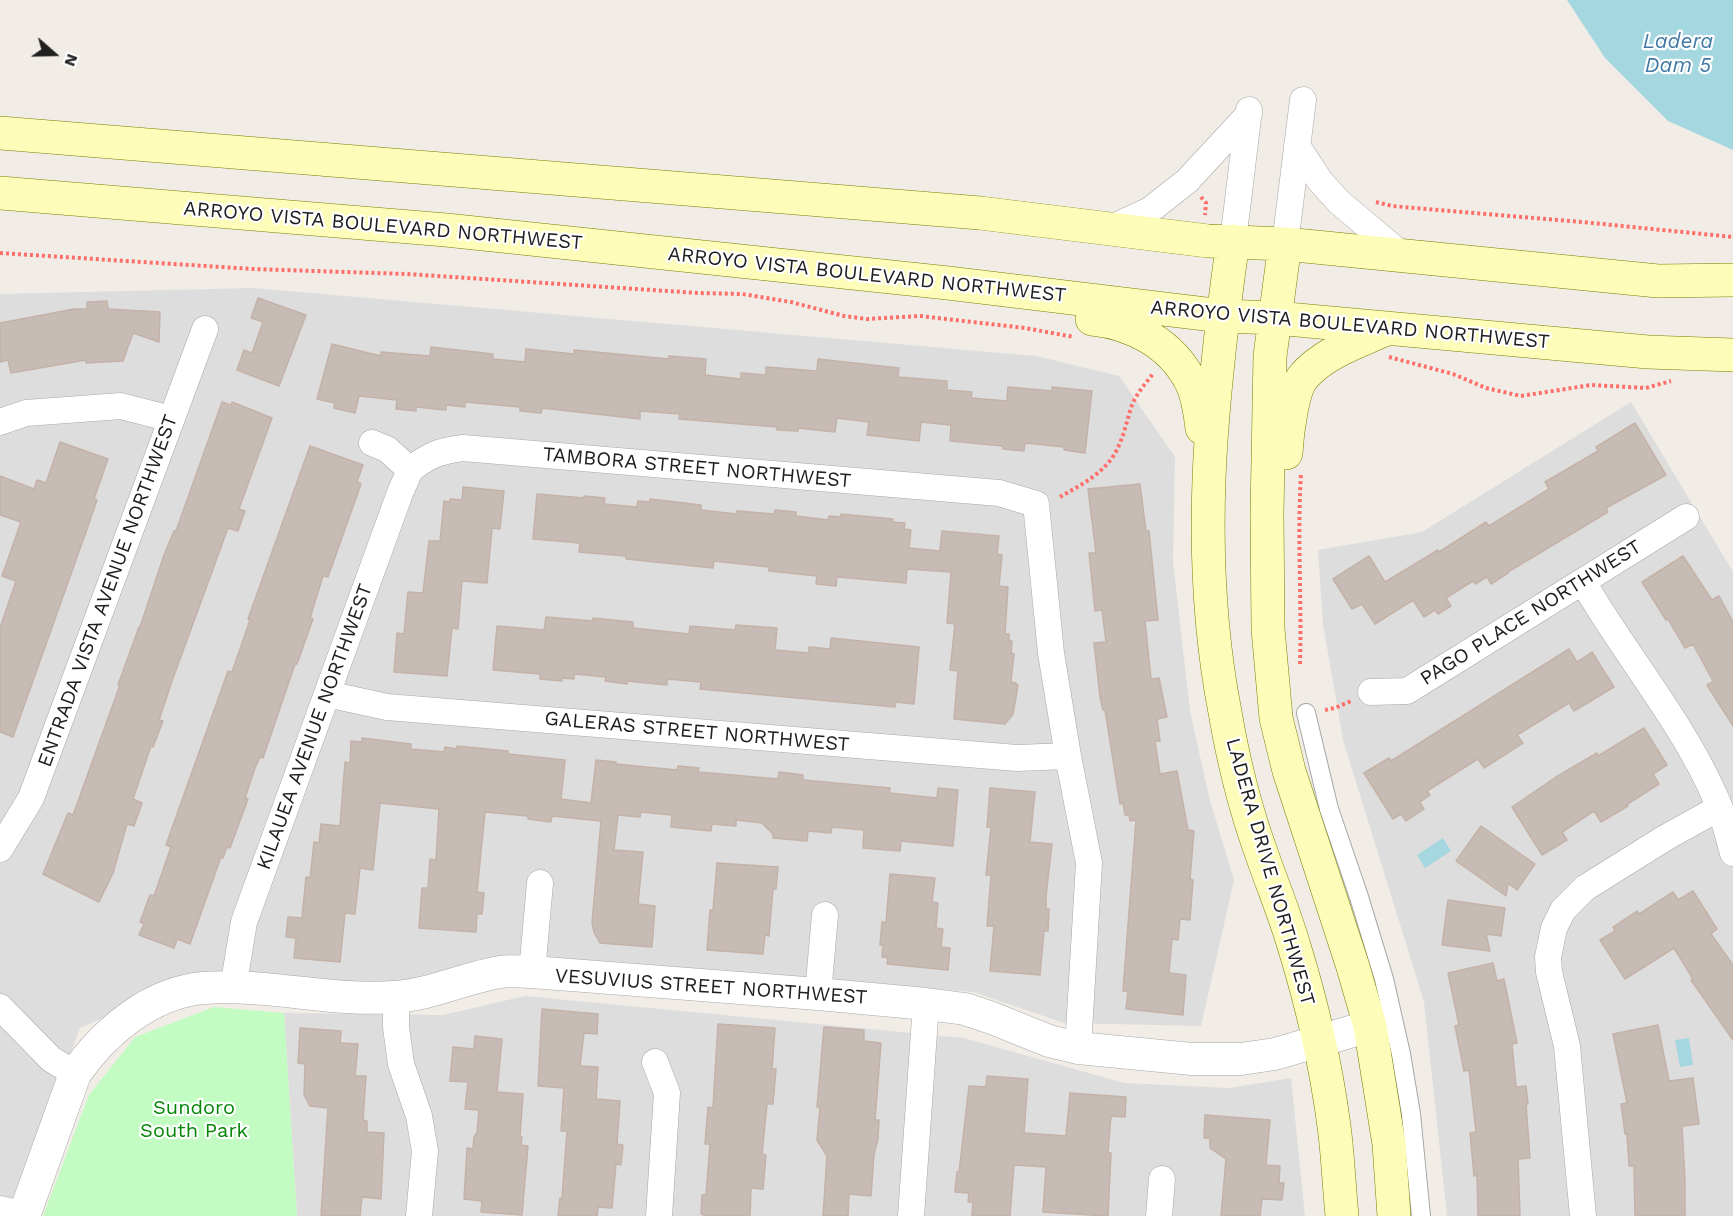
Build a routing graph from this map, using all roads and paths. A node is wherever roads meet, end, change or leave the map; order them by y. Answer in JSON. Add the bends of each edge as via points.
{"nodes":[{"id":1,"x":1303,"y":100,"type":"dead end"},
{"id":2,"x":0,"y":133,"type":"edge"},
{"id":3,"x":1297,"y":146,"type":"junction"},
{"id":4,"x":1197,"y":192,"type":"dead end"},
{"id":5,"x":0,"y":193,"type":"edge"},
{"id":6,"x":1373,"y":202,"type":"dead end"},
{"id":7,"x":1205,"y":216,"type":"dead end"},
{"id":8,"x":1110,"y":229,"type":"junction"},
{"id":9,"x":1733,"y":237,"type":"edge"},
{"id":10,"x":1233,"y":241,"type":"junction"},
{"id":11,"x":1285,"y":244,"type":"junction"},
{"id":12,"x":0,"y":253,"type":"edge"},
{"id":13,"x":1402,"y":256,"type":"junction"},
{"id":14,"x":1733,"y":280,"type":"edge"},
{"id":15,"x":948,"y":283,"type":"junction"},
{"id":16,"x":1222,"y":316,"type":"junction"},
{"id":17,"x":1276,"y":318,"type":"junction"},
{"id":18,"x":205,"y":328,"type":"dead end"},
{"id":19,"x":1083,"y":337,"type":"dead end"},
{"id":20,"x":1388,"y":342,"type":"junction"},
{"id":21,"x":1733,"y":355,"type":"edge"},
{"id":22,"x":1154,"y":372,"type":"dead end"},
{"id":23,"x":1680,"y":378,"type":"dead end"},
{"id":24,"x":171,"y":419,"type":"junction"},
{"id":25,"x":0,"y":422,"type":"edge"},
{"id":26,"x":372,"y":443,"type":"dead end"},
{"id":27,"x":1208,"y":459,"type":"junction"},
{"id":28,"x":1302,"y":465,"type":"dead end"},
{"id":29,"x":410,"y":470,"type":"junction"},
{"id":30,"x":1048,"y":501,"type":"junction"},
{"id":31,"x":1686,"y":518,"type":"dead end"},
{"id":32,"x":1267,"y":551,"type":"junction"},
{"id":33,"x":1583,"y":582,"type":"junction"},
{"id":34,"x":1300,"y":674,"type":"dead end"},
{"id":35,"x":1371,"y":692,"type":"joint"},
{"id":36,"x":327,"y":694,"type":"junction"},
{"id":37,"x":1306,"y":713,"type":"joint"},
{"id":38,"x":1068,"y":756,"type":"junction"},
{"id":39,"x":1719,"y":808,"type":"junction"},
{"id":40,"x":0,"y":849,"type":"edge"},
{"id":41,"x":1733,"y":853,"type":"edge"},
{"id":42,"x":540,"y":883,"type":"dead end"},
{"id":43,"x":825,"y":915,"type":"dead end"},
{"id":44,"x":532,"y":972,"type":"junction"},
{"id":45,"x":233,"y":988,"type":"junction"},
{"id":46,"x":818,"y":994,"type":"junction"},
{"id":47,"x":396,"y":997,"type":"junction"},
{"id":48,"x":927,"y":1004,"type":"junction"},
{"id":49,"x":0,"y":1007,"type":"edge"},
{"id":50,"x":1370,"y":1026,"type":"junction"},
{"id":51,"x":1319,"y":1042,"type":"junction"},
{"id":52,"x":1078,"y":1048,"type":"junction"},
{"id":53,"x":655,"y":1062,"type":"dead end"},
{"id":54,"x":75,"y":1074,"type":"junction"},
{"id":55,"x":1161,"y":1179,"type":"dead end"},
{"id":56,"x":16,"y":1213,"type":"edge"},
{"id":57,"x":419,"y":1216,"type":"edge"},
{"id":58,"x":659,"y":1216,"type":"edge"},
{"id":59,"x":911,"y":1216,"type":"edge"},
{"id":60,"x":1159,"y":1216,"type":"edge"},
{"id":61,"x":1342,"y":1216,"type":"edge"},
{"id":62,"x":1394,"y":1216,"type":"edge"},
{"id":63,"x":1421,"y":1216,"type":"edge"},
{"id":64,"x":1583,"y":1216,"type":"edge"}],
"edges":[{"from":1,"to":3,"type":"street"},
{"from":2,"to":8,"type":"main road","via":[[980,213]]},
{"from":3,"to":11,"type":"street"},
{"from":3,"to":13,"type":"street","via":[[1338,202]]},
{"from":4,"to":7,"type":"path","via":[[1206,203]]},
{"from":5,"to":15,"type":"main road","name":"ARROYO VISTA BOULEVARD NORTHWEST","via":[[446,230]]},
{"from":6,"to":9,"type":"path"},
{"from":8,"to":10,"type":"main road"},
{"from":8,"to":10,"type":"street","via":[[1150,210],[1187,181],[1249,109]]},
{"from":10,"to":11,"type":"main road"},
{"from":10,"to":16,"type":"main road","name":"LADERA DRIVE NORTHWEST"},
{"from":11,"to":13,"type":"main road"},
{"from":11,"to":17,"type":"main road"},
{"from":12,"to":19,"type":"path","via":[[742,294],[867,319],[920,316]]},
{"from":13,"to":14,"type":"main road","via":[[1658,281]]},
{"from":15,"to":16,"type":"main road","name":"ARROYO VISTA BOULEVARD NORTHWEST"},
{"from":15,"to":27,"type":"main road","via":[[978,304],[1130,326],[1165,348],[1192,384]]},
{"from":16,"to":17,"type":"main road","name":"ARROYO VISTA BOULEVARD NORTHWEST"},
{"from":16,"to":27,"type":"main road","name":"LADERA DRIVE NORTHWEST"},
{"from":17,"to":20,"type":"main road","name":"ARROYO VISTA BOULEVARD NORTHWEST"},
{"from":17,"to":32,"type":"main road","via":[[1270,356]]},
{"from":18,"to":24,"type":"street","name":"ENTRADA VISTA AVENUE NORTHWEST"},
{"from":20,"to":21,"type":"main road","name":"ARROYO VISTA BOULEVARD NORTHWEST"},
{"from":20,"to":23,"type":"path","via":[[1486,388],[1521,396],[1591,385],[1646,388]]},
{"from":20,"to":32,"type":"main road","via":[[1333,353],[1302,377],[1289,418],[1280,517]]},
{"from":22,"to":30,"type":"path","via":[[1133,403],[1113,457],[1102,470]]},
{"from":24,"to":25,"type":"street","via":[[121,406],[26,413]]},
{"from":24,"to":40,"type":"street","name":"ENTRADA VISTA AVENUE NORTHWEST","via":[[31,798]]},
{"from":26,"to":29,"type":"street","via":[[387,448]]},
{"from":27,"to":51,"type":"main road","name":"LADERA DRIVE NORTHWEST","via":[[1210,609],[1225,714],[1260,849],[1294,946]]},
{"from":28,"to":34,"type":"path","via":[[1298,543]]},
{"from":29,"to":30,"type":"street","name":"TAMBORA STREET NORTHWEST","via":[[442,450],[463,448],[999,493]]},
{"from":29,"to":36,"type":"street","name":"KILAUEA AVENUE NORTHWEST"},
{"from":30,"to":38,"type":"street","via":[[1052,653]]},
{"from":31,"to":33,"type":"street","name":"PAGO PLACE NORTHWEST"},
{"from":32,"to":50,"type":"main road","via":[[1268,629],[1276,718],[1289,771]]},
{"from":33,"to":35,"type":"street","name":"PAGO PLACE NORTHWEST","via":[[1407,691]]},
{"from":33,"to":39,"type":"street","via":[[1646,676]]},
{"from":35,"to":37,"type":"path","via":[[1335,708]]},
{"from":36,"to":38,"type":"street","name":"GALERAS STREET NORTHWEST","via":[[399,708],[1017,759]]},
{"from":36,"to":45,"type":"street","name":"KILAUEA AVENUE NORTHWEST","via":[[244,922]]},
{"from":37,"to":63,"type":"street","via":[[1329,809],[1384,979],[1411,1114]]},
{"from":38,"to":52,"type":"street","via":[[1089,863]]},
{"from":39,"to":41,"type":"street"},
{"from":39,"to":64,"type":"street","via":[[1585,888],[1563,910],[1554,928],[1549,972],[1567,1046]]},
{"from":42,"to":44,"type":"street"},
{"from":43,"to":46,"type":"street"},
{"from":44,"to":46,"type":"street","name":"VESUVIUS STREET NORTHWEST"},
{"from":44,"to":47,"type":"street","name":"VESUVIUS STREET NORTHWEST","via":[[479,976],[429,992]]},
{"from":45,"to":47,"type":"street","name":"VESUVIUS STREET NORTHWEST","via":[[360,999]]},
{"from":45,"to":54,"type":"street","name":"VESUVIUS STREET NORTHWEST","via":[[180,992],[143,1008],[104,1039]]},
{"from":46,"to":48,"type":"street","name":"VESUVIUS STREET NORTHWEST"},
{"from":47,"to":57,"type":"street","via":[[401,1064],[425,1151]]},
{"from":48,"to":52,"type":"street","name":"VESUVIUS STREET NORTHWEST","via":[[965,1009]]},
{"from":48,"to":59,"type":"street"},
{"from":49,"to":54,"type":"street","via":[[51,1059]]},
{"from":50,"to":51,"type":"street","name":"VESUVIUS STREET NORTHWEST"},
{"from":50,"to":62,"type":"main road","via":[[1389,1144]]},
{"from":51,"to":52,"type":"street","name":"VESUVIUS STREET NORTHWEST","via":[[1241,1059]]},
{"from":51,"to":61,"type":"main road","name":"LADERA DRIVE NORTHWEST","via":[[1334,1126]]},
{"from":53,"to":58,"type":"street","via":[[667,1093]]},
{"from":54,"to":56,"type":"street","name":"VESUVIUS STREET NORTHWEST"},
{"from":55,"to":60,"type":"street"}]}
